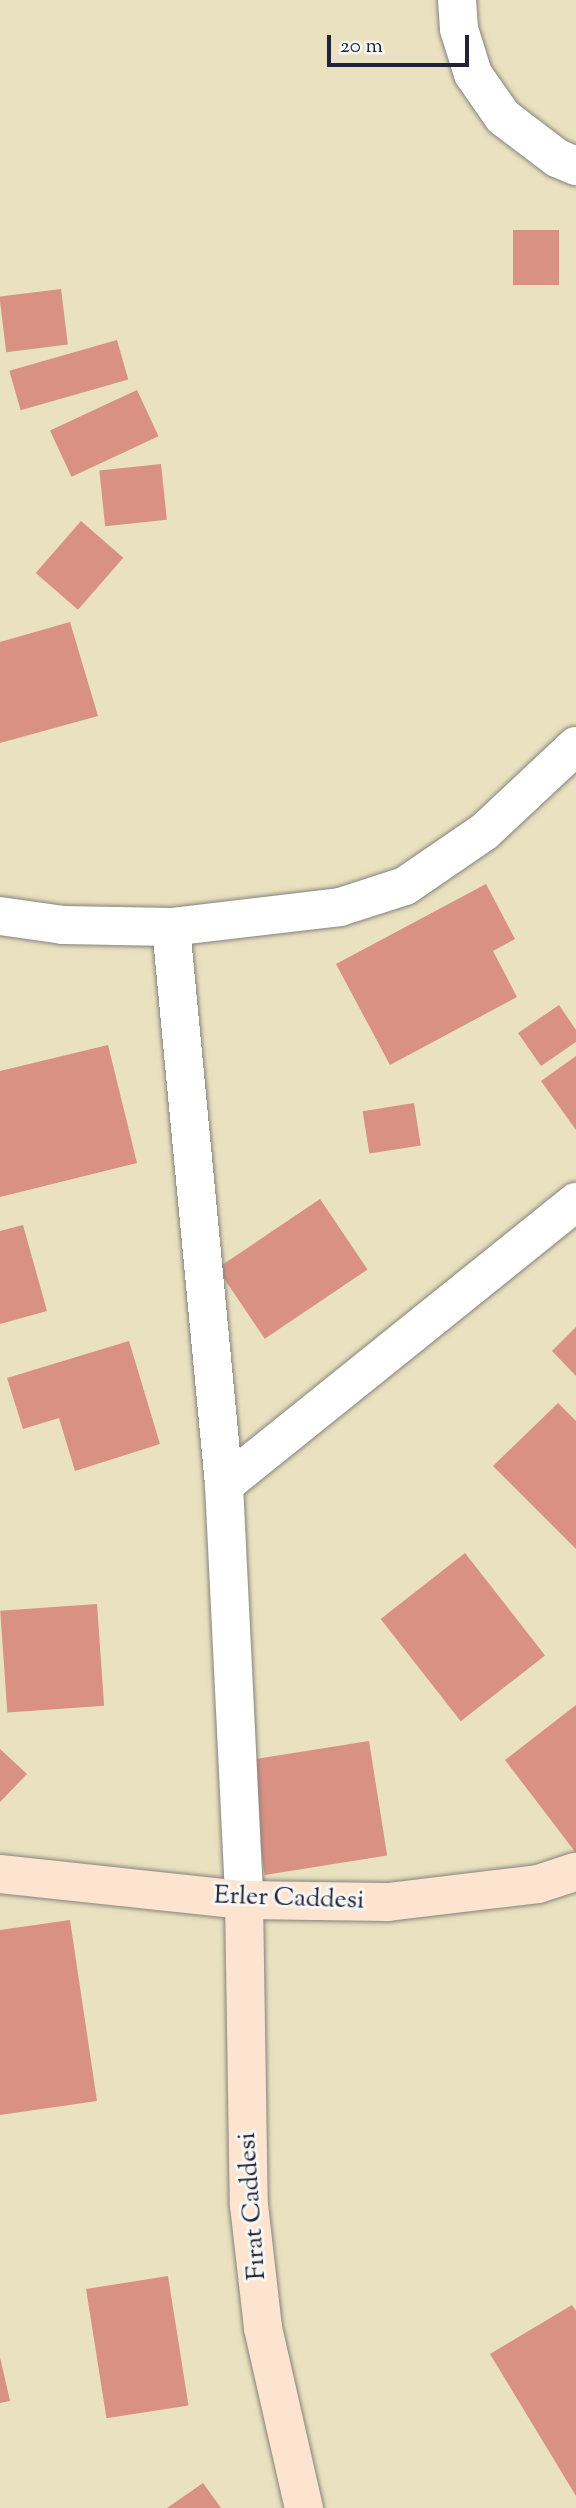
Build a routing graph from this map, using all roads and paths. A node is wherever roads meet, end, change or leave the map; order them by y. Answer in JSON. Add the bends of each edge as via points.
{"nodes":[{"id":1,"x":457,"y":0,"type":"edge"},
{"id":2,"x":576,"y":166,"type":"edge"},
{"id":3,"x":576,"y":746,"type":"edge"},
{"id":4,"x":0,"y":916,"type":"edge"},
{"id":5,"x":171,"y":927,"type":"junction"},
{"id":6,"x":576,"y":1202,"type":"edge"},
{"id":7,"x":224,"y":1485,"type":"junction"},
{"id":8,"x":576,"y":1872,"type":"edge"},
{"id":9,"x":0,"y":1874,"type":"edge"},
{"id":10,"x":244,"y":1900,"type":"junction"},
{"id":11,"x":304,"y":2508,"type":"edge"}],
"edges":[{"from":1,"to":2,"type":"street","via":[[459,29],[473,74],[503,117],[557,158]]},
{"from":3,"to":5,"type":"street","via":[[484,832],[405,886],[340,907]]},
{"from":4,"to":5,"type":"street","via":[[63,925]]},
{"from":5,"to":7,"type":"street"},
{"from":6,"to":7,"type":"street"},
{"from":7,"to":10,"type":"street"},
{"from":8,"to":10,"type":"street","name":"Erler Caddesi","via":[[538,1884],[388,1902]]},
{"from":9,"to":10,"type":"street","name":"Erler Caddesi"},
{"from":10,"to":11,"type":"street","name":"Fırat Caddesi","via":[[249,2205],[262,2328]]}]}
